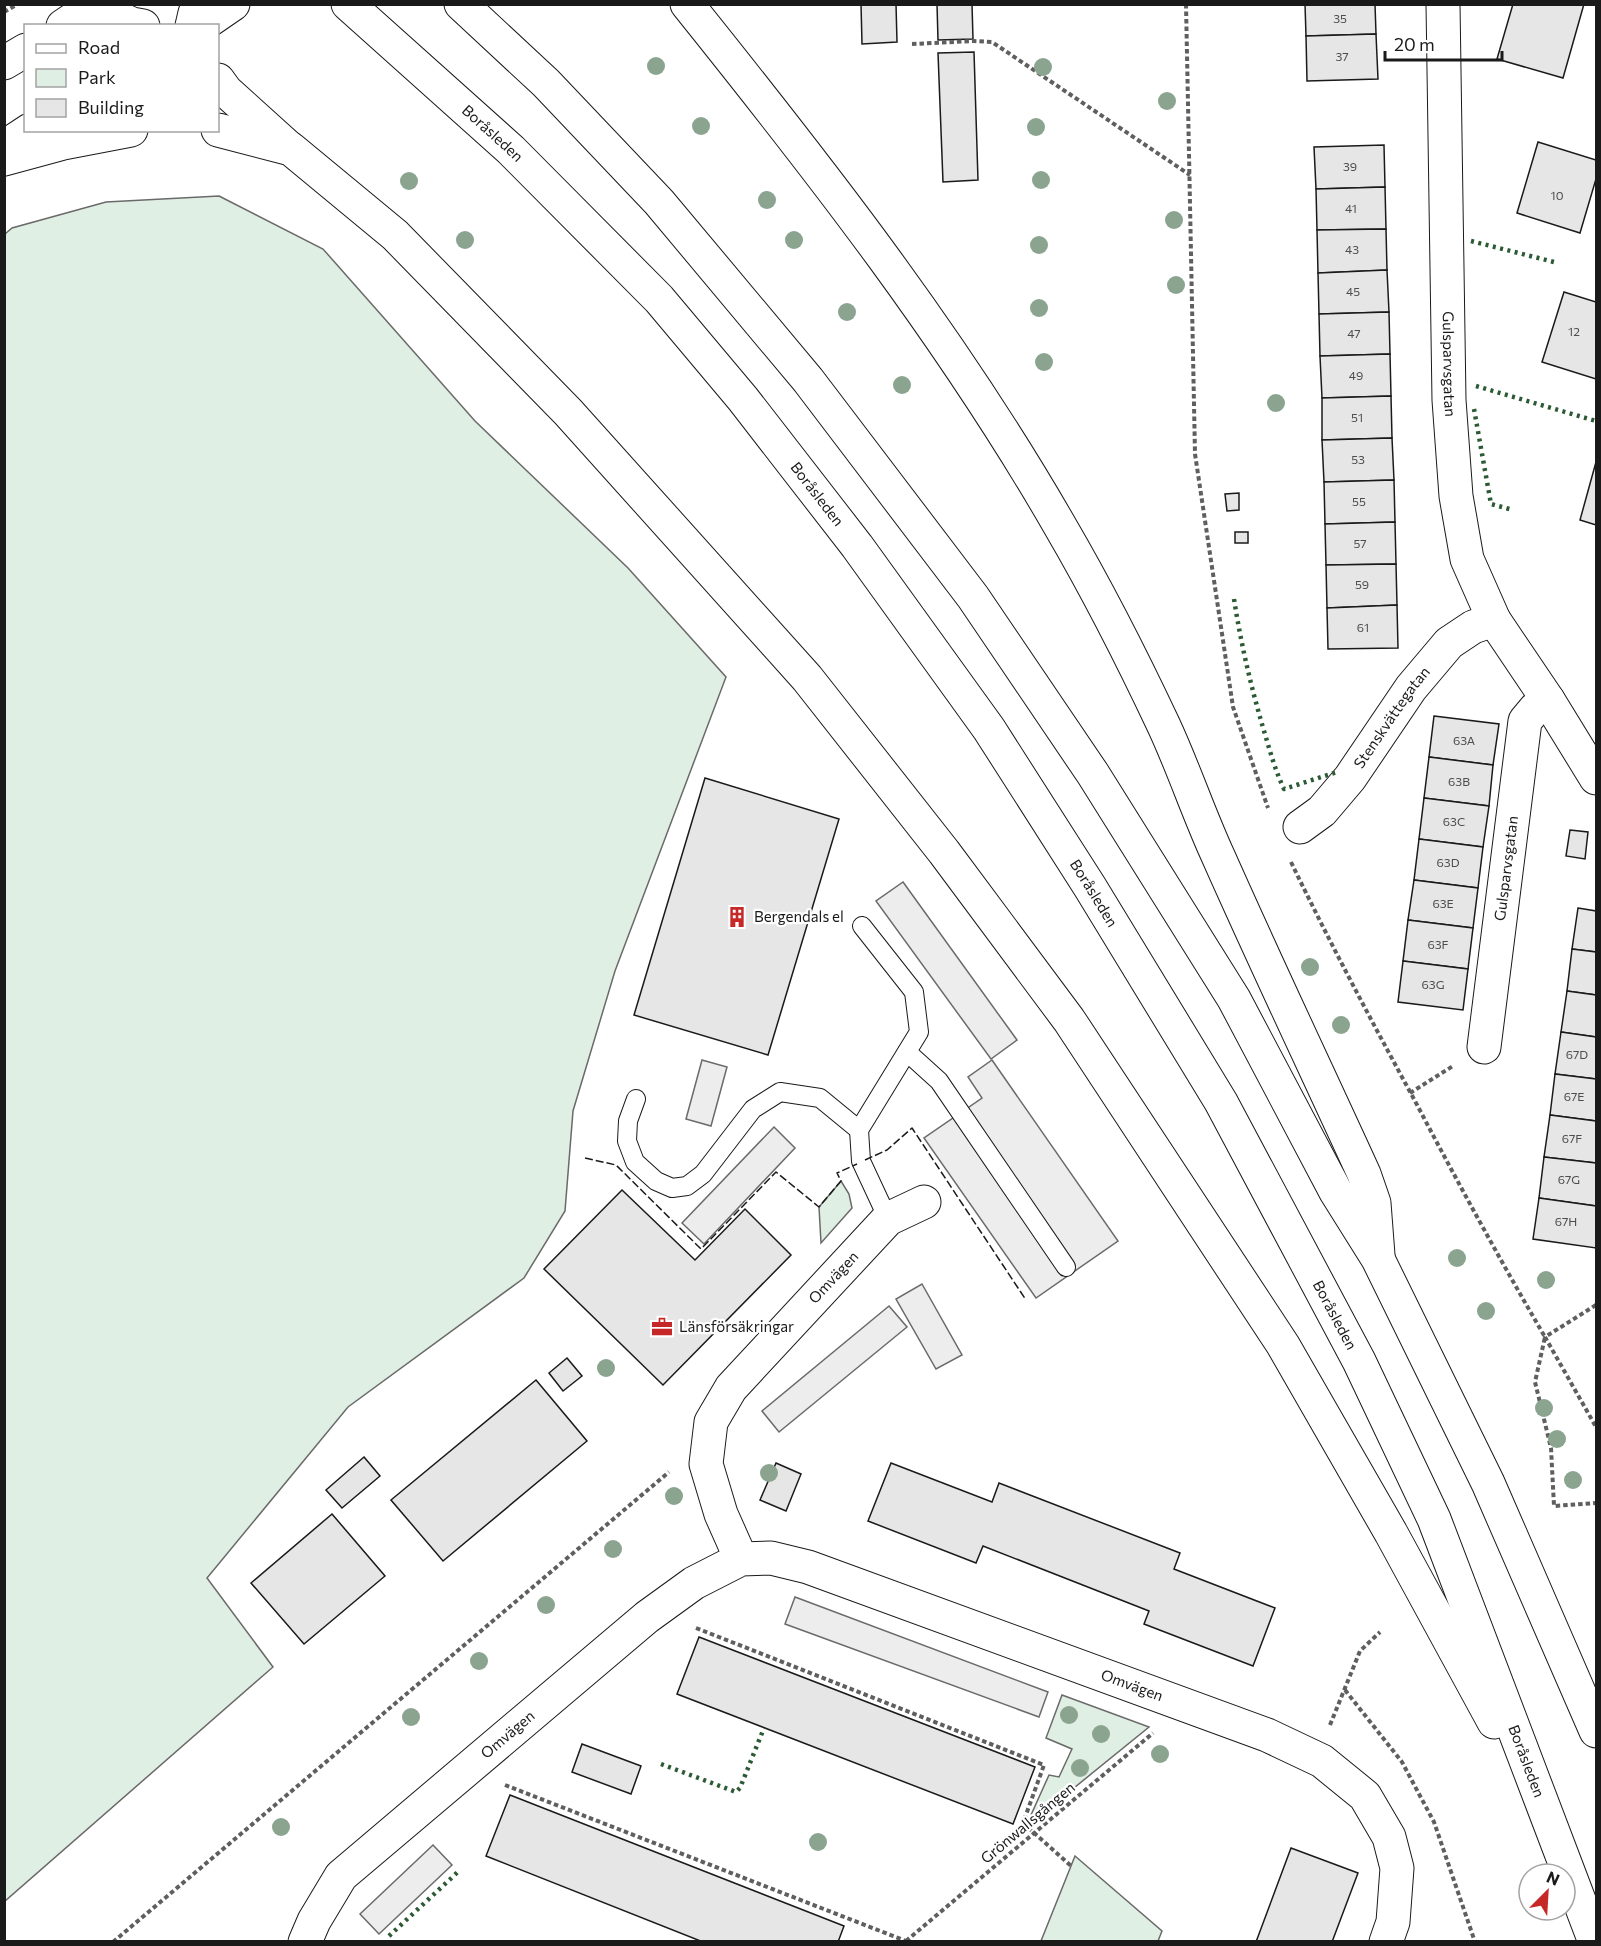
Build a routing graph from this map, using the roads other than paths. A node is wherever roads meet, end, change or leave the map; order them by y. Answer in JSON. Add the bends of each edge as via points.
{"nodes":[{"id":1,"x":348,"y":4,"type":"edge"},
{"id":2,"x":461,"y":4,"type":"edge"},
{"id":3,"x":687,"y":4,"type":"edge"},
{"id":4,"x":1443,"y":4,"type":"edge"},
{"id":5,"x":92,"y":5,"type":"edge"},
{"id":6,"x":215,"y":11,"type":"edge"},
{"id":7,"x":66,"y":24,"type":"edge"},
{"id":8,"x":132,"y":24,"type":"edge"},
{"id":9,"x":192,"y":24,"type":"edge"},
{"id":10,"x":24,"y":51,"type":"edge"},
{"id":11,"x":4,"y":63,"type":"edge"},
{"id":12,"x":219,"y":81,"type":"edge"},
{"id":13,"x":219,"y":130,"type":"edge"},
{"id":14,"x":27,"y":132,"type":"edge"},
{"id":15,"x":121,"y":132,"type":"edge"},
{"id":16,"x":4,"y":147,"type":"edge"},
{"id":17,"x":291,"y":149,"type":"junction"},
{"id":18,"x":4,"y":159,"type":"edge"},
{"id":19,"x":1494,"y":620,"type":"junction"},
{"id":20,"x":1548,"y":700,"type":"junction"},
{"id":21,"x":1596,"y":778,"type":"edge"},
{"id":22,"x":1300,"y":827,"type":"dead end"},
{"id":23,"x":862,"y":926,"type":"dead end"},
{"id":24,"x":1484,"y":1047,"type":"road end"},
{"id":25,"x":907,"y":1052,"type":"junction"},
{"id":26,"x":636,"y":1099,"type":"dead end"},
{"id":27,"x":859,"y":1130,"type":"junction"},
{"id":28,"x":924,"y":1202,"type":"dead end"},
{"id":29,"x":888,"y":1220,"type":"junction"},
{"id":30,"x":1378,"y":1260,"type":"junction"},
{"id":31,"x":1066,"y":1267,"type":"dead end"},
{"id":32,"x":741,"y":1559,"type":"junction"},
{"id":33,"x":1596,"y":1731,"type":"edge"},
{"id":34,"x":1557,"y":1839,"type":"junction"},
{"id":35,"x":305,"y":1941,"type":"edge"},
{"id":36,"x":1386,"y":1941,"type":"edge"},
{"id":37,"x":1595,"y":1941,"type":"edge"}],
"edges":[{"from":1,"to":34,"type":"main road","name":"Boråsleden","via":[[511,150],[659,299],[857,546],[989,729],[1221,1102],[1359,1361],[1434,1519]]},
{"from":2,"to":30,"type":"main road","via":[[546,83],[659,202],[808,380],[973,597],[1093,774],[1234,999],[1336,1192]]},
{"from":3,"to":30,"type":"main road","via":[[874,243],[958,363],[1060,525],[1164,727],[1217,855],[1364,1174],[1374,1203]]},
{"from":4,"to":19,"type":"main road","name":"Gulsparvsgatan","via":[[1449,400],[1456,496],[1467,559]]},
{"from":5,"to":7,"type":"main road"},
{"from":5,"to":8,"type":"main road"},
{"from":6,"to":9,"type":"main road","via":[[195,14]]},
{"from":10,"to":11,"type":"main road"},
{"from":12,"to":17,"type":"main road"},
{"from":13,"to":17,"type":"main road"},
{"from":14,"to":16,"type":"main road"},
{"from":15,"to":18,"type":"main road"},
{"from":17,"to":34,"type":"main road","via":[[395,235],[568,412],[807,678],[1070,1020],[1283,1345]]},
{"from":19,"to":20,"type":"main road","name":"Gulsparvsgatan"},
{"from":19,"to":22,"type":"main road","name":"Stenskvättegatan","via":[[1473,627],[1449,643],[1411,688],[1350,778],[1322,811]]},
{"from":20,"to":21,"type":"main road","name":"Gulsparvsgatan"},
{"from":20,"to":24,"type":"main road","name":"Gulsparvsgatan","via":[[1525,721]]},
{"from":23,"to":25,"type":"lane","via":[[914,992],[919,1032]]},
{"from":25,"to":27,"type":"lane"},
{"from":25,"to":31,"type":"lane","via":[[939,1081]]},
{"from":26,"to":27,"type":"lane","via":[[628,1121],[627,1141],[635,1162],[656,1181],[672,1188],[687,1186],[703,1174],[753,1109],[780,1092],[820,1098]]},
{"from":27,"to":29,"type":"lane","via":[[861,1161]]},
{"from":28,"to":29,"type":"main road","name":"Omvägen"},
{"from":29,"to":32,"type":"main road","name":"Omvägen","via":[[731,1388],[711,1422],[706,1464],[721,1514]]},
{"from":30,"to":33,"type":"main road","via":[[1488,1483]]},
{"from":32,"to":35,"type":"main road","name":"Omvägen","via":[[694,1583],[647,1617],[341,1876]]},
{"from":32,"to":36,"type":"main road","name":"Omvägen","via":[[771,1558],[808,1567],[1266,1735],[1322,1761],[1365,1796],[1389,1837],[1397,1868],[1393,1922]]},
{"from":34,"to":37,"type":"main road","name":"Boråsleden"}]}
